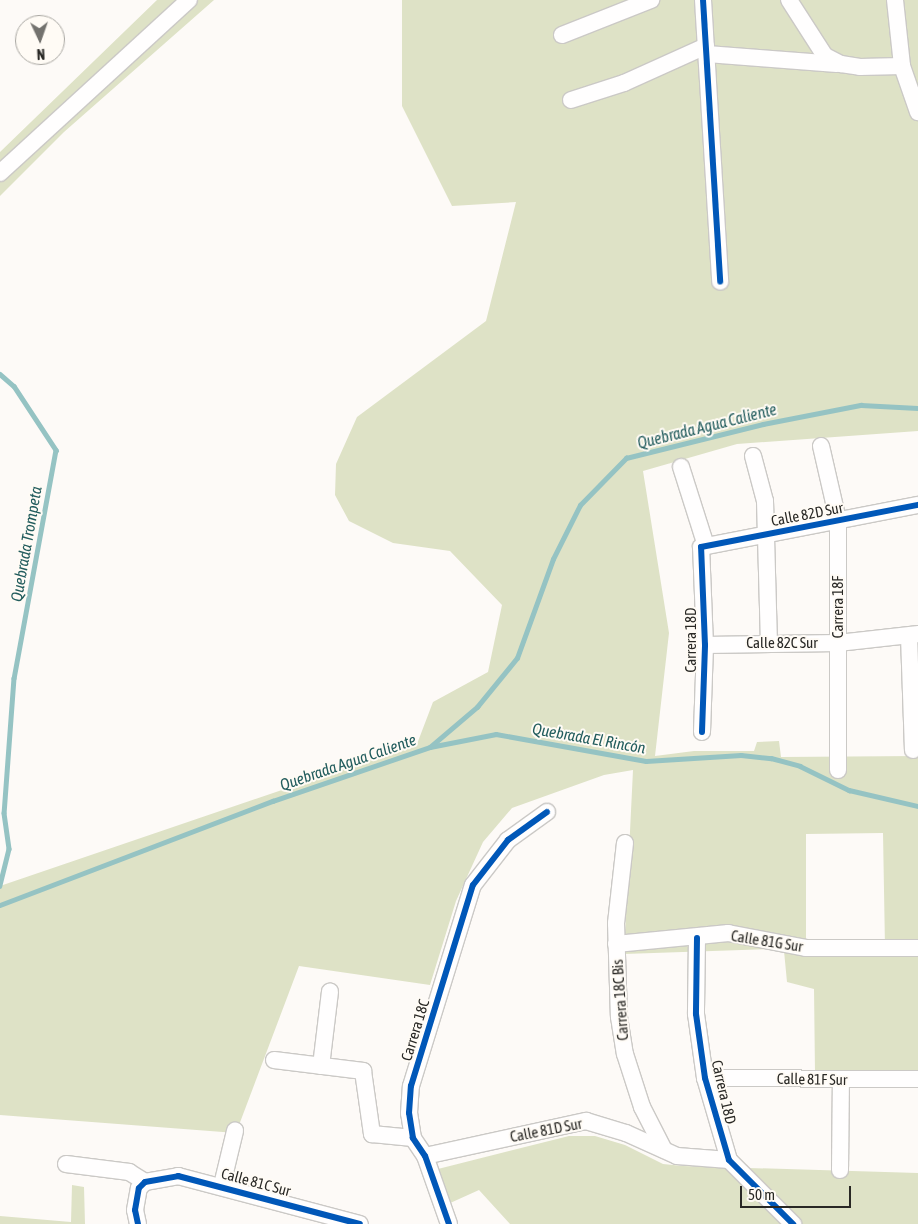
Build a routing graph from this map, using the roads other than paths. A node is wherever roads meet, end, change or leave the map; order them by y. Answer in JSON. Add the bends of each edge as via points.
{"nodes":[{"id":1,"x":189,"y":0,"type":"edge"},
{"id":2,"x":651,"y":0,"type":"edge"},
{"id":3,"x":703,"y":0,"type":"edge"},
{"id":4,"x":789,"y":0,"type":"edge"},
{"id":5,"x":895,"y":0,"type":"edge"},
{"id":6,"x":562,"y":34,"type":"dead end"},
{"id":7,"x":707,"y":50,"type":"junction"},
{"id":8,"x":841,"y":64,"type":"junction"},
{"id":9,"x":902,"y":66,"type":"junction"},
{"id":10,"x":571,"y":100,"type":"dead end"},
{"id":11,"x":918,"y":112,"type":"edge"},
{"id":12,"x":0,"y":173,"type":"edge"},
{"id":13,"x":720,"y":281,"type":"dead end"},
{"id":14,"x":821,"y":446,"type":"dead end"},
{"id":15,"x":753,"y":456,"type":"dead end"},
{"id":16,"x":681,"y":467,"type":"dead end"},
{"id":17,"x":918,"y":504,"type":"edge"},
{"id":18,"x":838,"y":520,"type":"junction"},
{"id":19,"x":768,"y":534,"type":"junction"},
{"id":20,"x":704,"y":547,"type":"junction"},
{"id":21,"x":914,"y":635,"type":"edge"},
{"id":22,"x":769,"y":642,"type":"junction"},
{"id":23,"x":838,"y":643,"type":"junction"},
{"id":24,"x":705,"y":645,"type":"junction"},
{"id":25,"x":702,"y":732,"type":"dead end"},
{"id":26,"x":913,"y":750,"type":"dead end"},
{"id":27,"x":838,"y":770,"type":"dead end"},
{"id":28,"x":547,"y":812,"type":"dead end"},
{"id":29,"x":625,"y":843,"type":"dead end"},
{"id":30,"x":697,"y":938,"type":"junction"},
{"id":31,"x":616,"y":944,"type":"junction"},
{"id":32,"x":918,"y":948,"type":"edge"},
{"id":33,"x":330,"y":992,"type":"dead end"},
{"id":34,"x":274,"y":1060,"type":"dead end"},
{"id":35,"x":320,"y":1066,"type":"junction"},
{"id":36,"x":706,"y":1078,"type":"junction"},
{"id":37,"x":841,"y":1079,"type":"junction"},
{"id":38,"x":918,"y":1080,"type":"edge"},
{"id":39,"x":235,"y":1131,"type":"dead end"},
{"id":40,"x":413,"y":1138,"type":"junction"},
{"id":41,"x":664,"y":1150,"type":"junction"},
{"id":42,"x":425,"y":1156,"type":"junction"},
{"id":43,"x":729,"y":1160,"type":"junction"},
{"id":44,"x":66,"y":1164,"type":"dead end"},
{"id":45,"x":840,"y":1170,"type":"dead end"},
{"id":46,"x":145,"y":1182,"type":"junction"},
{"id":47,"x":222,"y":1186,"type":"junction"},
{"id":48,"x":138,"y":1224,"type":"edge"},
{"id":49,"x":360,"y":1224,"type":"edge"},
{"id":50,"x":449,"y":1224,"type":"edge"},
{"id":51,"x":793,"y":1224,"type":"edge"}],
"edges":[{"from":1,"to":12,"type":"street"},
{"from":2,"to":6,"type":"street"},
{"from":3,"to":7,"type":"street"},
{"from":4,"to":8,"type":"street","via":[[825,56]]},
{"from":5,"to":9,"type":"street"},
{"from":7,"to":8,"type":"street"},
{"from":7,"to":10,"type":"street"},
{"from":7,"to":13,"type":"street"},
{"from":8,"to":9,"type":"street"},
{"from":9,"to":11,"type":"street"},
{"from":14,"to":18,"type":"street","name":"Carrera 18F"},
{"from":15,"to":19,"type":"street","via":[[765,501]]},
{"from":16,"to":20,"type":"street","name":"Carrera 18D"},
{"from":17,"to":18,"type":"street","name":"Calle 82D Sur"},
{"from":18,"to":19,"type":"street","name":"Calle 82D Sur"},
{"from":18,"to":23,"type":"street","name":"Carrera 18F"},
{"from":19,"to":20,"type":"street","name":"Calle 82D Sur"},
{"from":19,"to":22,"type":"street"},
{"from":20,"to":24,"type":"street","name":"Carrera 18D"},
{"from":21,"to":23,"type":"street","name":"Calle 82C Sur"},
{"from":21,"to":26,"type":"street"},
{"from":22,"to":23,"type":"street","name":"Calle 82C Sur"},
{"from":22,"to":24,"type":"street","name":"Calle 82C Sur"},
{"from":23,"to":27,"type":"street","name":"Carrera 18F"},
{"from":24,"to":25,"type":"street","name":"Carrera 18D"},
{"from":28,"to":40,"type":"street","name":"Carrera 18C","via":[[499,849],[473,885],[411,1086],[409,1113]]},
{"from":29,"to":31,"type":"street","name":"Carrera 18C Bis"},
{"from":30,"to":31,"type":"street","name":"Calle 81G Sur"},
{"from":30,"to":32,"type":"street","name":"Calle 81G Sur","via":[[728,933],[806,948]]},
{"from":30,"to":36,"type":"street","name":"Carrera 18D","via":[[696,1014]]},
{"from":31,"to":41,"type":"street","name":"Carrera 18C Bis","via":[[619,1017],[625,1054],[642,1107]]},
{"from":33,"to":35,"type":"street"},
{"from":34,"to":35,"type":"street"},
{"from":35,"to":40,"type":"street","via":[[363,1071],[372,1134]]},
{"from":36,"to":37,"type":"street","name":"Calle 81F Sur"},
{"from":36,"to":43,"type":"street","name":"Carrera 18D"},
{"from":37,"to":38,"type":"street","name":"Calle 81F Sur"},
{"from":37,"to":45,"type":"street"},
{"from":39,"to":47,"type":"street"},
{"from":40,"to":42,"type":"street","name":"Carrera 18C"},
{"from":41,"to":42,"type":"street","name":"Calle 81D Sur","via":[[626,1133],[586,1121]]},
{"from":41,"to":43,"type":"street","name":"Calle 81D Sur","via":[[693,1158]]},
{"from":42,"to":50,"type":"street","name":"Carrera 18C"},
{"from":43,"to":51,"type":"street","name":"Carrera 18D"},
{"from":44,"to":46,"type":"street","via":[[129,1172]]},
{"from":46,"to":47,"type":"street","name":"Calle 81C Sur","via":[[178,1176]]},
{"from":46,"to":48,"type":"street","via":[[136,1195]]},
{"from":47,"to":49,"type":"street","name":"Calle 81C Sur"}]}
